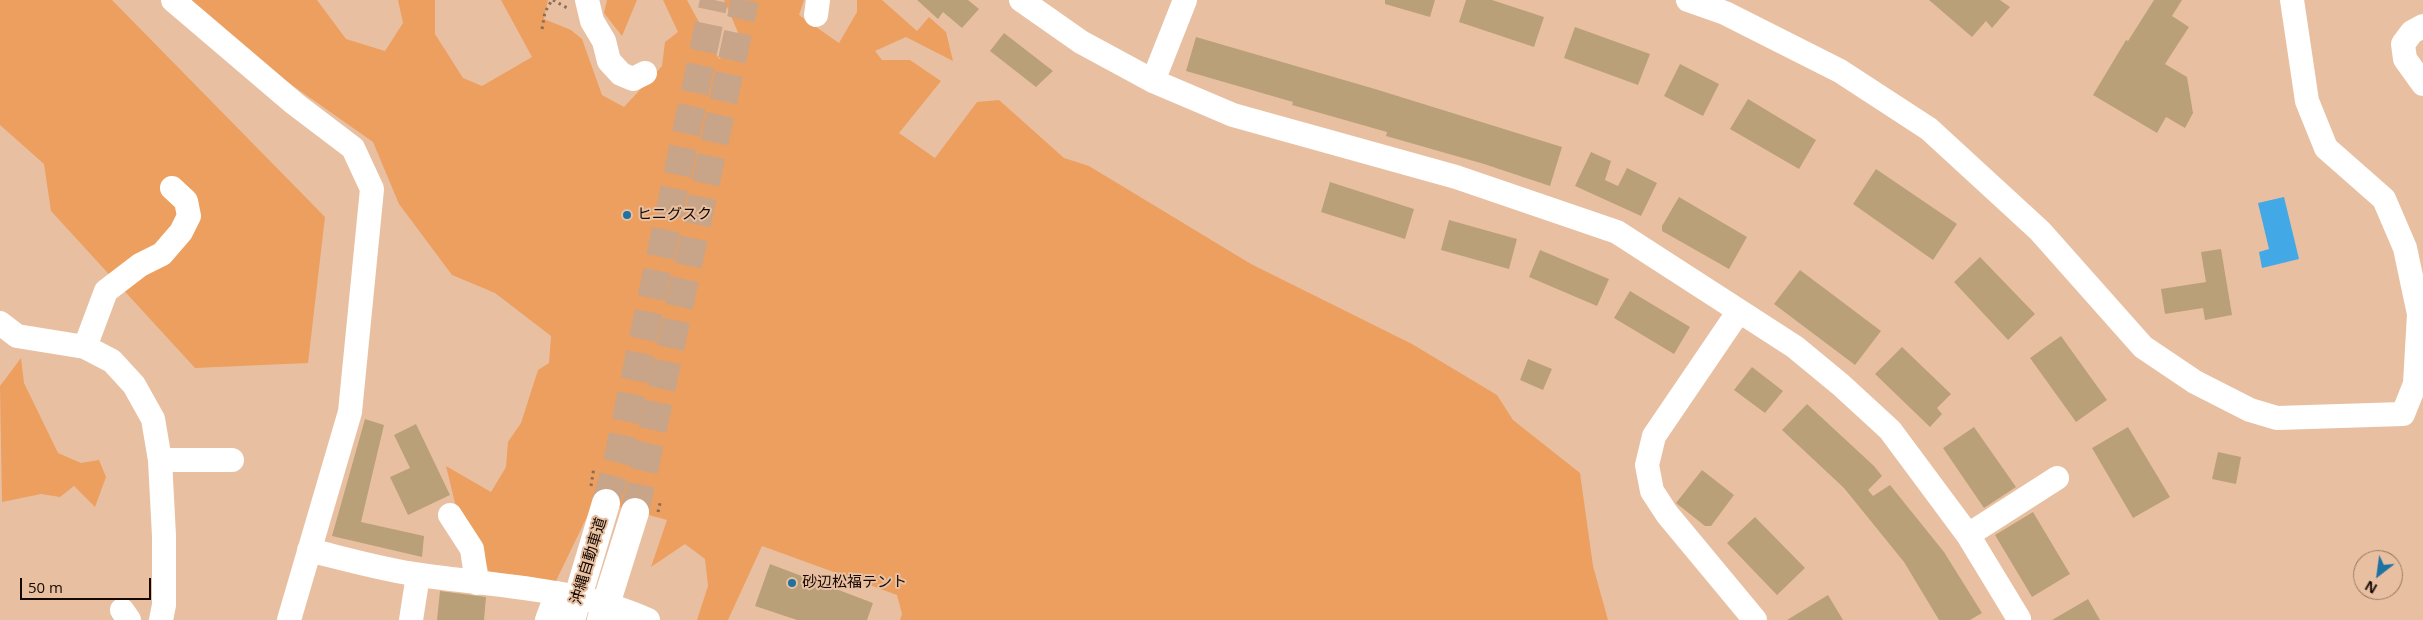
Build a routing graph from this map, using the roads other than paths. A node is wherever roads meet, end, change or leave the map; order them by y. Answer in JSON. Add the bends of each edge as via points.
{"nodes":[{"id":1,"x":173,"y":0,"type":"edge"},
{"id":2,"x":587,"y":0,"type":"edge"},
{"id":3,"x":1022,"y":0,"type":"edge"},
{"id":4,"x":1185,"y":0,"type":"edge"},
{"id":5,"x":1688,"y":0,"type":"edge"},
{"id":6,"x":2292,"y":0,"type":"edge"},
{"id":7,"x":2423,"y":26,"type":"edge"},
{"id":8,"x":645,"y":73,"type":"dead end"},
{"id":9,"x":1153,"y":81,"type":"junction"},
{"id":10,"x":2423,"y":84,"type":"edge"},
{"id":11,"x":172,"y":188,"type":"dead end"},
{"id":12,"x":1739,"y":311,"type":"junction"},
{"id":13,"x":0,"y":323,"type":"edge"},
{"id":14,"x":85,"y":347,"type":"junction"},
{"id":15,"x":160,"y":460,"type":"junction"},
{"id":16,"x":232,"y":460,"type":"dead end"},
{"id":17,"x":2057,"y":478,"type":"dead end"},
{"id":18,"x":606,"y":503,"type":"tunnel mouth"},
{"id":19,"x":635,"y":512,"type":"tunnel mouth"},
{"id":20,"x":450,"y":515,"type":"dead end"},
{"id":21,"x":1968,"y":535,"type":"junction"},
{"id":22,"x":309,"y":550,"type":"junction"},
{"id":23,"x":418,"y":575,"type":"junction"},
{"id":24,"x":477,"y":583,"type":"junction"},
{"id":25,"x":557,"y":593,"type":"junction"},
{"id":26,"x":2019,"y":619,"type":"edge"},
{"id":27,"x":161,"y":620,"type":"edge"},
{"id":28,"x":289,"y":620,"type":"edge"},
{"id":29,"x":411,"y":620,"type":"edge"},
{"id":30,"x":547,"y":620,"type":"edge"},
{"id":31,"x":571,"y":620,"type":"edge"},
{"id":32,"x":601,"y":620,"type":"edge"},
{"id":33,"x":648,"y":620,"type":"edge"},
{"id":34,"x":1755,"y":620,"type":"edge"}],
"edges":[{"from":1,"to":22,"type":"street","via":[[295,104],[353,148],[372,189],[350,412]]},
{"from":2,"to":8,"type":"street","via":[[609,61],[621,74],[633,79]]},
{"from":3,"to":9,"type":"street","via":[[1081,42]]},
{"from":4,"to":9,"type":"street"},
{"from":5,"to":6,"type":"street","via":[[1725,13],[1840,71],[1929,129],[2040,231],[2142,347],[2195,382],[2250,410],[2277,418],[2403,414],[2415,384],[2419,314],[2405,248],[2384,199],[2326,148],[2307,100]]},
{"from":7,"to":10,"type":"street","via":[[2412,32],[2403,44],[2406,59]]},
{"from":9,"to":12,"type":"street","via":[[1233,115],[1456,177],[1617,232]]},
{"from":11,"to":14,"type":"street","via":[[186,201],[189,216],[181,232],[162,254],[140,265],[106,291]]},
{"from":12,"to":21,"type":"street","via":[[1795,347],[1890,430]]},
{"from":12,"to":34,"type":"street","via":[[1654,436],[1647,465],[1652,491],[1666,514]]},
{"from":13,"to":14,"type":"street","via":[[17,336]]},
{"from":14,"to":15,"type":"street","via":[[112,361],[134,385],[153,419]]},
{"from":15,"to":16,"type":"street"},
{"from":15,"to":27,"type":"street","via":[[164,536]]},
{"from":17,"to":21,"type":"street"},
{"from":18,"to":31,"type":"highway","name":"沖縄自動車道"},
{"from":19,"to":32,"type":"highway","name":"沖縄自動車道"},
{"from":20,"to":24,"type":"street","via":[[472,549]]},
{"from":21,"to":26,"type":"street"},
{"from":22,"to":23,"type":"street"},
{"from":22,"to":28,"type":"street"},
{"from":23,"to":24,"type":"street"},
{"from":23,"to":29,"type":"street"},
{"from":24,"to":25,"type":"street"},
{"from":25,"to":30,"type":"street"},
{"from":25,"to":33,"type":"street","via":[[621,608]]}]}
